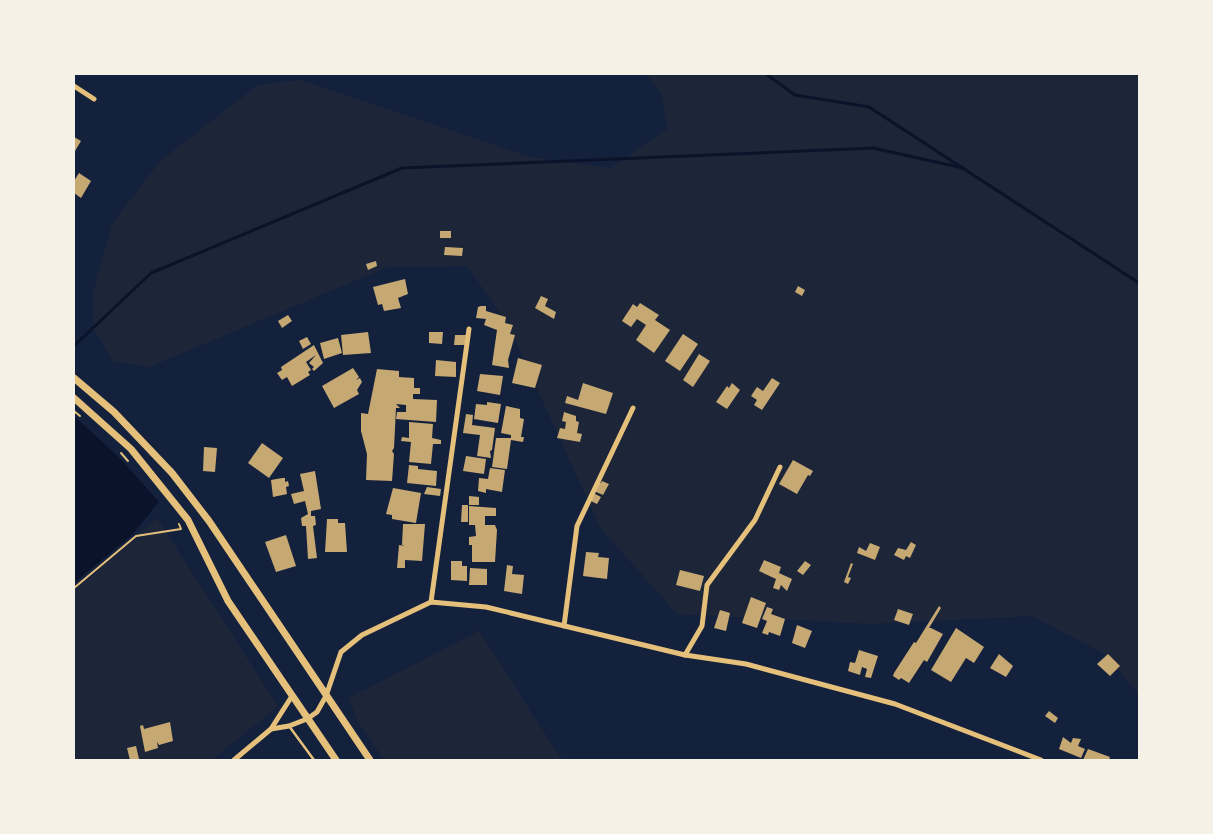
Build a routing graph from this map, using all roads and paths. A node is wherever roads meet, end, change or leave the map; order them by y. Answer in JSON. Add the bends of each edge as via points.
{"nodes":[{"id":1,"x":74,"y":86,"type":"edge"},
{"id":2,"x":94,"y":99,"type":"dead end"},
{"id":3,"x":469,"y":329,"type":"dead end"},
{"id":4,"x":74,"y":378,"type":"edge"},
{"id":5,"x":74,"y":398,"type":"edge"},
{"id":6,"x":633,"y":408,"type":"dead end"},
{"id":7,"x":74,"y":411,"type":"edge"},
{"id":8,"x":86,"y":421,"type":"dead end"},
{"id":9,"x":121,"y":452,"type":"dead end"},
{"id":10,"x":134,"y":466,"type":"dead end"},
{"id":11,"x":780,"y":467,"type":"dead end"},
{"id":12,"x":177,"y":517,"type":"dead end"},
{"id":13,"x":74,"y":588,"type":"edge"},
{"id":14,"x":431,"y":602,"type":"junction"},
{"id":15,"x":564,"y":626,"type":"junction"},
{"id":16,"x":684,"y":655,"type":"junction"},
{"id":17,"x":292,"y":696,"type":"junction"},
{"id":18,"x":326,"y":696,"type":"junction"},
{"id":19,"x":308,"y":719,"type":"junction"},
{"id":20,"x":289,"y":726,"type":"junction"},
{"id":21,"x":271,"y":729,"type":"junction"},
{"id":22,"x":234,"y":760,"type":"edge"},
{"id":23,"x":314,"y":760,"type":"edge"},
{"id":24,"x":336,"y":760,"type":"edge"},
{"id":25,"x":370,"y":760,"type":"edge"},
{"id":26,"x":1041,"y":760,"type":"edge"}],
"edges":[{"from":1,"to":2,"type":"street"},
{"from":3,"to":14,"type":"street"},
{"from":4,"to":18,"type":"street","via":[[114,412],[172,473],[209,521]]},
{"from":5,"to":17,"type":"street","via":[[131,449],[188,520],[228,601]]},
{"from":6,"to":15,"type":"street","via":[[578,526]]},
{"from":7,"to":8,"type":"path"},
{"from":9,"to":10,"type":"path"},
{"from":11,"to":16,"type":"street","via":[[755,520],[707,585],[702,626]]},
{"from":12,"to":13,"type":"path","via":[[181,529],[136,536]]},
{"from":14,"to":15,"type":"street","via":[[486,607]]},
{"from":14,"to":18,"type":"street","via":[[362,635],[341,652]]},
{"from":15,"to":16,"type":"street"},
{"from":16,"to":26,"type":"street","via":[[746,664],[873,698]]},
{"from":17,"to":19,"type":"street"},
{"from":17,"to":21,"type":"street"},
{"from":18,"to":19,"type":"street","via":[[317,712]]},
{"from":18,"to":25,"type":"street"},
{"from":19,"to":20,"type":"street"},
{"from":19,"to":24,"type":"street"},
{"from":20,"to":21,"type":"street"},
{"from":20,"to":23,"type":"lane"},
{"from":21,"to":22,"type":"street"}]}
